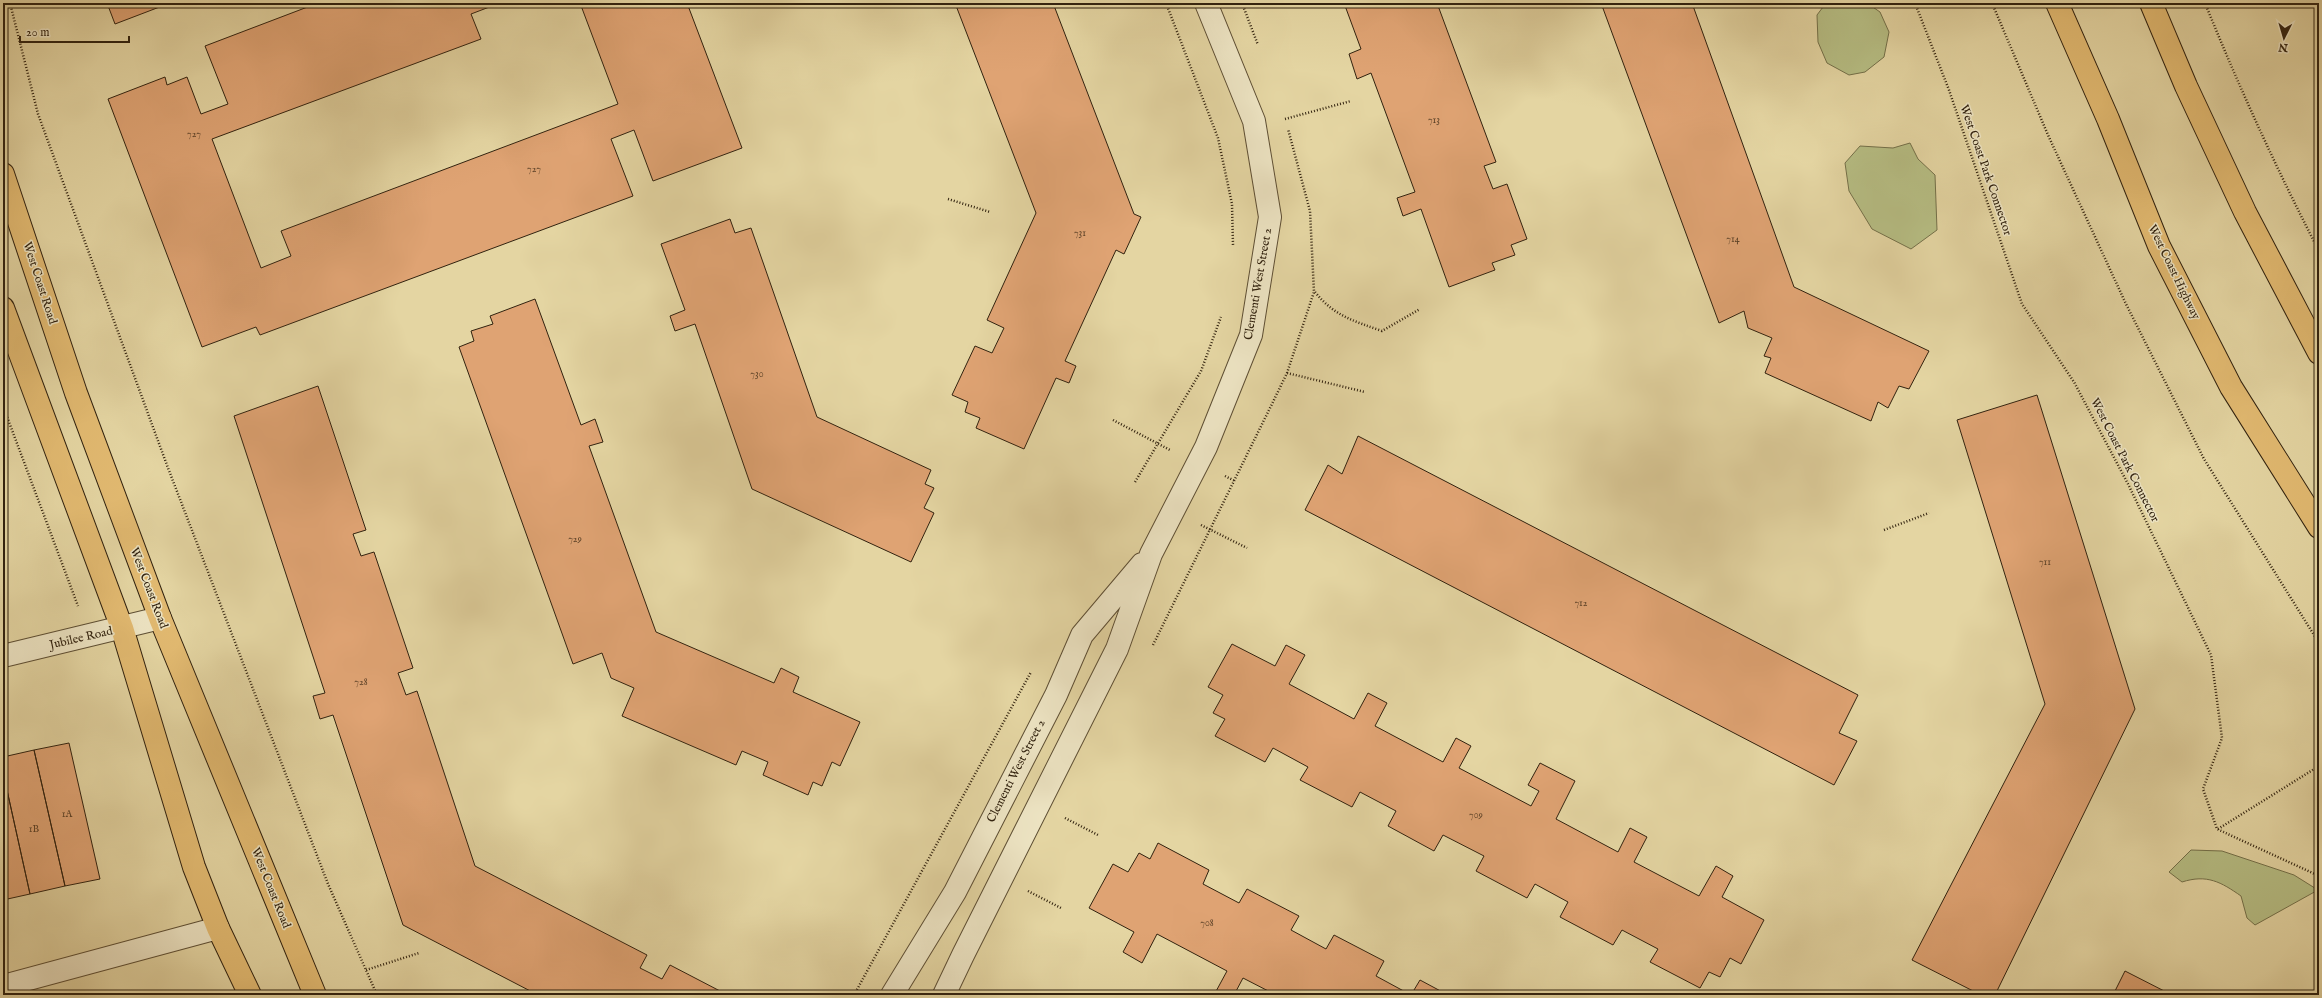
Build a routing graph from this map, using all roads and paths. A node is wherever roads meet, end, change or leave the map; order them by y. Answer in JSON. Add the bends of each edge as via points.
{"nodes":[{"id":1,"x":10,"y":3,"type":"edge"},
{"id":2,"x":1166,"y":3,"type":"edge"},
{"id":3,"x":1206,"y":3,"type":"edge"},
{"id":4,"x":1915,"y":3,"type":"edge"},
{"id":5,"x":1992,"y":3,"type":"edge"},
{"id":6,"x":2057,"y":3,"type":"edge"},
{"id":7,"x":2152,"y":3,"type":"edge"},
{"id":8,"x":2205,"y":3,"type":"edge"},
{"id":9,"x":1351,"y":101,"type":"dead end"},
{"id":10,"x":1285,"y":119,"type":"dead end"},
{"id":11,"x":3,"y":174,"type":"edge"},
{"id":12,"x":948,"y":199,"type":"dead end"},
{"id":13,"x":990,"y":212,"type":"dead end"},
{"id":14,"x":1233,"y":247,"type":"dead end"},
{"id":15,"x":2319,"y":251,"type":"edge"},
{"id":16,"x":1314,"y":292,"type":"dead end"},
{"id":17,"x":3,"y":308,"type":"edge"},
{"id":18,"x":1420,"y":309,"type":"dead end"},
{"id":19,"x":1223,"y":311,"type":"dead end"},
{"id":20,"x":2319,"y":353,"type":"edge"},
{"id":21,"x":1287,"y":372,"type":"dead end"},
{"id":22,"x":1365,"y":392,"type":"dead end"},
{"id":23,"x":1113,"y":420,"type":"dead end"},
{"id":24,"x":1158,"y":444,"type":"junction"},
{"id":25,"x":1135,"y":482,"type":"dead end"},
{"id":26,"x":1173,"y":511,"type":"junction"},
{"id":27,"x":1929,"y":513,"type":"dead end"},
{"id":28,"x":2319,"y":527,"type":"edge"},
{"id":29,"x":1884,"y":530,"type":"dead end"},
{"id":30,"x":1247,"y":548,"type":"dead end"},
{"id":31,"x":1151,"y":554,"type":"junction"},
{"id":32,"x":160,"y":618,"type":"junction"},
{"id":33,"x":122,"y":628,"type":"junction"},
{"id":34,"x":2319,"y":643,"type":"edge"},
{"id":35,"x":3,"y":656,"type":"edge"},
{"id":36,"x":1034,"y":665,"type":"dead end"},
{"id":37,"x":2319,"y":766,"type":"edge"},
{"id":38,"x":1065,"y":817,"type":"dead end"},
{"id":39,"x":2218,"y":829,"type":"junction"},
{"id":40,"x":1098,"y":835,"type":"dead end"},
{"id":41,"x":2319,"y":876,"type":"edge"},
{"id":42,"x":1026,"y":890,"type":"dead end"},
{"id":43,"x":1061,"y":908,"type":"dead end"},
{"id":44,"x":218,"y":928,"type":"junction"},
{"id":45,"x":419,"y":953,"type":"dead end"},
{"id":46,"x":366,"y":970,"type":"junction"},
{"id":47,"x":3,"y":986,"type":"edge"},
{"id":48,"x":250,"y":995,"type":"edge"},
{"id":49,"x":315,"y":995,"type":"edge"},
{"id":50,"x":377,"y":995,"type":"edge"},
{"id":51,"x":854,"y":995,"type":"edge"},
{"id":52,"x":892,"y":995,"type":"edge"},
{"id":53,"x":944,"y":995,"type":"edge"}],
"edges":[{"from":1,"to":46,"type":"path","via":[[27,76],[46,136],[328,884]]},
{"from":2,"to":14,"type":"path","via":[[1218,138],[1232,204]]},
{"from":3,"to":26,"type":"street","name":"Clementi West Street 2","via":[[1254,121],[1270,217],[1252,335],[1206,447]]},
{"from":4,"to":39,"type":"path","name":"West Coast Park Connector","via":[[1949,90],[2022,304],[2074,382],[2128,484],[2211,656],[2222,738],[2203,789]]},
{"from":5,"to":34,"type":"path","via":[[2048,135],[2126,304],[2204,459]]},
{"from":6,"to":28,"type":"main road","name":"West Coast Highway","via":[[2108,119],[2159,246],[2231,387]]},
{"from":7,"to":20,"type":"main road","via":[[2186,86],[2245,212]]},
{"from":8,"to":15,"type":"path","via":[[2286,188]]},
{"from":9,"to":10,"type":"path"},
{"from":11,"to":32,"type":"main road","name":"West Coast Road","via":[[76,393]]},
{"from":12,"to":13,"type":"path"},
{"from":16,"to":18,"type":"path","via":[[1325,305],[1340,316],[1382,331]]},
{"from":17,"to":33,"type":"main road"},
{"from":19,"to":24,"type":"path","via":[[1201,371]]},
{"from":21,"to":22,"type":"path"},
{"from":23,"to":24,"type":"path"},
{"from":24,"to":25,"type":"path"},
{"from":26,"to":30,"type":"path"},
{"from":26,"to":31,"type":"street","name":"Clementi West Street 2"},
{"from":27,"to":29,"type":"path"},
{"from":31,"to":52,"type":"street","name":"Clementi West Street 2","via":[[1082,635],[1056,695],[955,892]]},
{"from":31,"to":53,"type":"street","name":"Clementi West Street 2","via":[[1117,649]]},
{"from":32,"to":33,"type":"street","name":"Jubilee Road"},
{"from":32,"to":49,"type":"main road","name":"West Coast Road"},
{"from":33,"to":35,"type":"street","name":"Jubilee Road"},
{"from":33,"to":44,"type":"main road","via":[[194,867]]},
{"from":36,"to":51,"type":"path"},
{"from":37,"to":39,"type":"path"},
{"from":38,"to":40,"type":"path"},
{"from":39,"to":41,"type":"path"},
{"from":42,"to":43,"type":"path"},
{"from":44,"to":47,"type":"street"},
{"from":44,"to":48,"type":"main road"},
{"from":45,"to":46,"type":"path"},
{"from":46,"to":50,"type":"path"}]}
